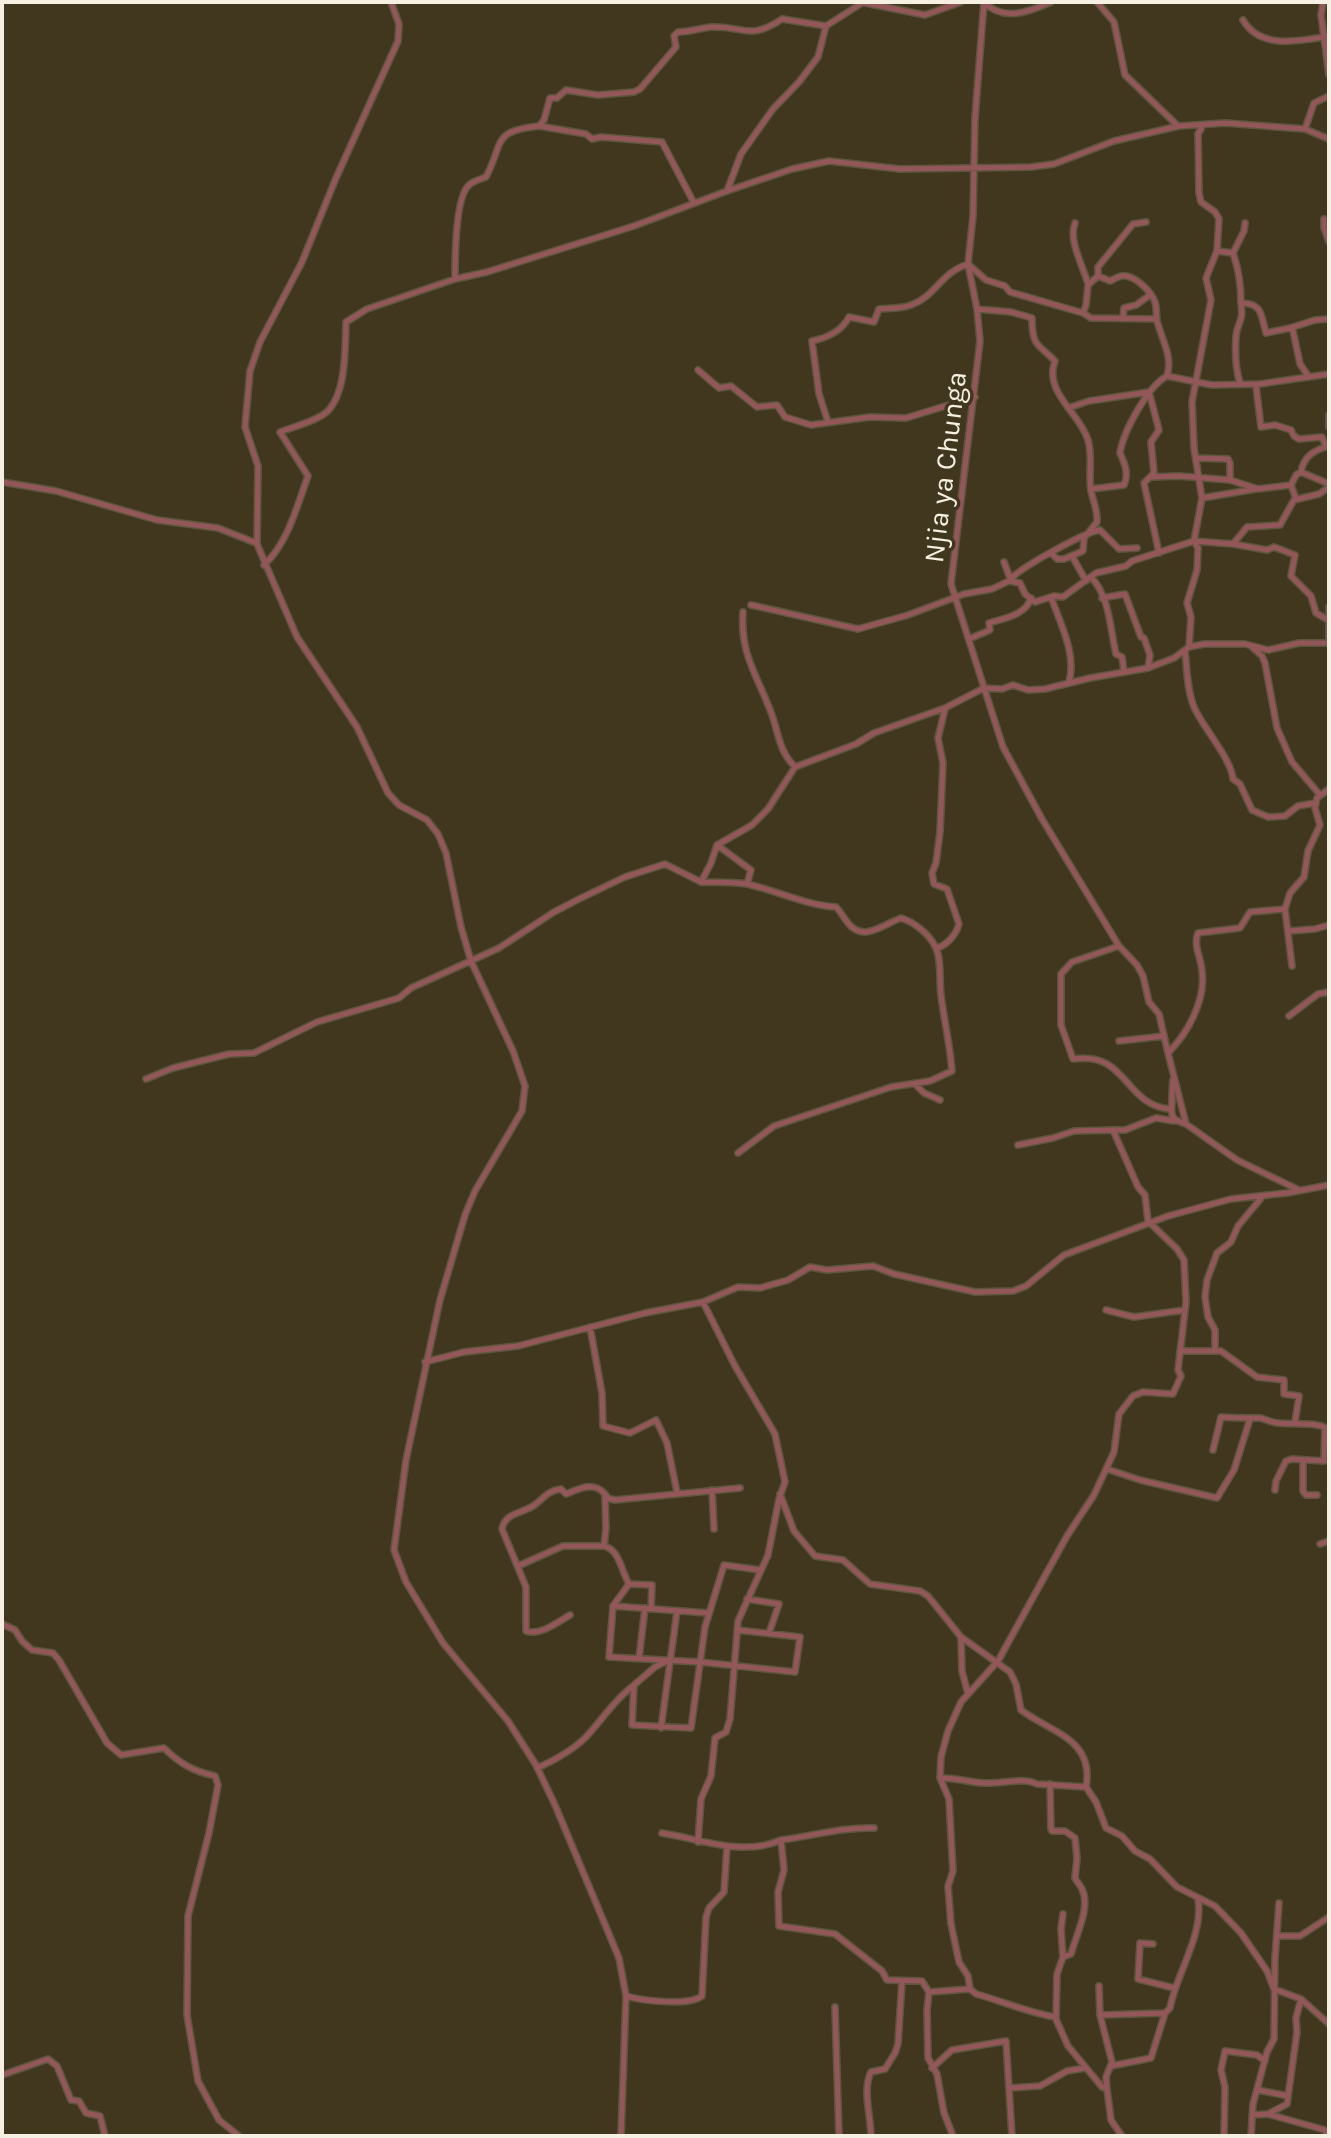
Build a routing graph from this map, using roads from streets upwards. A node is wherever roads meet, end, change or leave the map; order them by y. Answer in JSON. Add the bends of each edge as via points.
{"nodes":[{"id":1,"x":391,"y":2,"type":"edge"},
{"id":2,"x":861,"y":2,"type":"edge"},
{"id":3,"x":961,"y":2,"type":"edge"},
{"id":4,"x":984,"y":2,"type":"edge"},
{"id":5,"x":1051,"y":2,"type":"edge"},
{"id":6,"x":1097,"y":2,"type":"edge"},
{"id":7,"x":1323,"y":2,"type":"edge"},
{"id":8,"x":882,"y":4,"type":"edge"},
{"id":9,"x":1243,"y":20,"type":"dead end"},
{"id":10,"x":826,"y":26,"type":"junction"},
{"id":11,"x":1326,"y":37,"type":"edge"},
{"id":12,"x":1329,"y":75,"type":"edge"},
{"id":13,"x":1329,"y":96,"type":"edge"},
{"id":14,"x":539,"y":126,"type":"junction"},
{"id":15,"x":1179,"y":126,"type":"junction"},
{"id":16,"x":1203,"y":126,"type":"junction"},
{"id":17,"x":1305,"y":129,"type":"junction"},
{"id":18,"x":1329,"y":139,"type":"edge"},
{"id":19,"x":976,"y":168,"type":"junction"},
{"id":20,"x":727,"y":191,"type":"junction"},
{"id":21,"x":694,"y":203,"type":"junction"},
{"id":22,"x":1324,"y":219,"type":"dead end"},
{"id":23,"x":1146,"y":222,"type":"dead end"},
{"id":24,"x":1075,"y":223,"type":"dead end"},
{"id":25,"x":1245,"y":223,"type":"dead end"},
{"id":26,"x":1329,"y":242,"type":"edge"},
{"id":27,"x":1217,"y":251,"type":"junction"},
{"id":28,"x":1233,"y":253,"type":"junction"},
{"id":29,"x":968,"y":264,"type":"junction"},
{"id":30,"x":1098,"y":276,"type":"junction"},
{"id":31,"x":455,"y":279,"type":"junction"},
{"id":32,"x":1088,"y":285,"type":"junction"},
{"id":33,"x":1150,"y":295,"type":"junction"},
{"id":34,"x":1241,"y":303,"type":"junction"},
{"id":35,"x":977,"y":309,"type":"junction"},
{"id":36,"x":1083,"y":313,"type":"junction"},
{"id":37,"x":1123,"y":317,"type":"junction"},
{"id":38,"x":1157,"y":319,"type":"junction"},
{"id":39,"x":1329,"y":319,"type":"edge"},
{"id":40,"x":1290,"y":328,"type":"junction"},
{"id":41,"x":698,"y":370,"type":"dead end"},
{"id":42,"x":1329,"y":374,"type":"edge"},
{"id":43,"x":1167,"y":376,"type":"junction"},
{"id":44,"x":1309,"y":377,"type":"junction"},
{"id":45,"x":1197,"y":383,"type":"junction"},
{"id":46,"x":1240,"y":383,"type":"junction"},
{"id":47,"x":1260,"y":384,"type":"junction"},
{"id":48,"x":1149,"y":392,"type":"junction"},
{"id":49,"x":975,"y":397,"type":"junction"},
{"id":50,"x":1068,"y":408,"type":"junction"},
{"id":51,"x":1329,"y":415,"type":"edge"},
{"id":52,"x":828,"y":422,"type":"junction"},
{"id":53,"x":1329,"y":427,"type":"edge"},
{"id":54,"x":1327,"y":446,"type":"edge"},
{"id":55,"x":1196,"y":458,"type":"junction"},
{"id":56,"x":1301,"y":472,"type":"junction"},
{"id":57,"x":1151,"y":477,"type":"junction"},
{"id":58,"x":1197,"y":478,"type":"junction"},
{"id":59,"x":1230,"y":480,"type":"junction"},
{"id":60,"x":2,"y":482,"type":"edge"},
{"id":61,"x":1291,"y":485,"type":"junction"},
{"id":62,"x":1329,"y":485,"type":"edge"},
{"id":63,"x":1091,"y":489,"type":"junction"},
{"id":64,"x":1258,"y":489,"type":"junction"},
{"id":65,"x":1202,"y":498,"type":"junction"},
{"id":66,"x":1296,"y":499,"type":"junction"},
{"id":67,"x":1084,"y":538,"type":"junction"},
{"id":68,"x":1194,"y":541,"type":"junction"},
{"id":69,"x":257,"y":544,"type":"junction"},
{"id":70,"x":1233,"y":544,"type":"junction"},
{"id":71,"x":1137,"y":548,"type":"dead end"},
{"id":72,"x":1051,"y":553,"type":"junction"},
{"id":73,"x":1159,"y":553,"type":"junction"},
{"id":74,"x":1072,"y":556,"type":"junction"},
{"id":75,"x":1004,"y":562,"type":"dead end"},
{"id":76,"x":264,"y":565,"type":"junction"},
{"id":77,"x":1089,"y":579,"type":"junction"},
{"id":78,"x":1010,"y":580,"type":"junction"},
{"id":79,"x":1051,"y":597,"type":"junction"},
{"id":80,"x":957,"y":598,"type":"junction"},
{"id":81,"x":1031,"y":598,"type":"junction"},
{"id":82,"x":1102,"y":598,"type":"junction"},
{"id":83,"x":751,"y":605,"type":"dead end"},
{"id":84,"x":1329,"y":607,"type":"edge"},
{"id":85,"x":743,"y":612,"type":"dead end"},
{"id":86,"x":1328,"y":620,"type":"edge"},
{"id":87,"x":969,"y":639,"type":"junction"},
{"id":88,"x":1329,"y":641,"type":"edge"},
{"id":89,"x":1252,"y":646,"type":"junction"},
{"id":90,"x":1187,"y":648,"type":"junction"},
{"id":91,"x":1148,"y":668,"type":"junction"},
{"id":92,"x":1124,"y":672,"type":"junction"},
{"id":93,"x":1069,"y":682,"type":"junction"},
{"id":94,"x":984,"y":688,"type":"junction"},
{"id":95,"x":945,"y":708,"type":"junction"},
{"id":96,"x":795,"y":767,"type":"junction"},
{"id":97,"x":1329,"y":789,"type":"edge"},
{"id":98,"x":1320,"y":795,"type":"junction"},
{"id":99,"x":1315,"y":803,"type":"junction"},
{"id":100,"x":717,"y":845,"type":"junction"},
{"id":101,"x":701,"y":882,"type":"junction"},
{"id":102,"x":747,"y":884,"type":"junction"},
{"id":103,"x":1285,"y":909,"type":"junction"},
{"id":104,"x":1329,"y":925,"type":"edge"},
{"id":105,"x":1289,"y":931,"type":"junction"},
{"id":106,"x":1119,"y":946,"type":"junction"},
{"id":107,"x":937,"y":948,"type":"junction"},
{"id":108,"x":471,"y":961,"type":"junction"},
{"id":109,"x":1292,"y":966,"type":"dead end"},
{"id":110,"x":1329,"y":992,"type":"edge"},
{"id":111,"x":1289,"y":1016,"type":"dead end"},
{"id":112,"x":1164,"y":1036,"type":"junction"},
{"id":113,"x":1119,"y":1041,"type":"dead end"},
{"id":114,"x":1168,"y":1053,"type":"junction"},
{"id":115,"x":146,"y":1079,"type":"dead end"},
{"id":116,"x":1173,"y":1079,"type":"junction"},
{"id":117,"x":915,"y":1084,"type":"junction"},
{"id":118,"x":940,"y":1100,"type":"dead end"},
{"id":119,"x":1169,"y":1109,"type":"junction"},
{"id":120,"x":1174,"y":1121,"type":"junction"},
{"id":121,"x":1186,"y":1124,"type":"junction"},
{"id":122,"x":1113,"y":1130,"type":"junction"},
{"id":123,"x":1018,"y":1145,"type":"dead end"},
{"id":124,"x":738,"y":1153,"type":"dead end"},
{"id":125,"x":1329,"y":1185,"type":"edge"},
{"id":126,"x":1299,"y":1190,"type":"junction"},
{"id":127,"x":1264,"y":1195,"type":"junction"},
{"id":128,"x":1152,"y":1224,"type":"junction"},
{"id":129,"x":703,"y":1302,"type":"junction"},
{"id":130,"x":1106,"y":1310,"type":"dead end"},
{"id":131,"x":1185,"y":1310,"type":"junction"},
{"id":132,"x":590,"y":1327,"type":"junction"},
{"id":133,"x":1180,"y":1351,"type":"junction"},
{"id":134,"x":1215,"y":1351,"type":"junction"},
{"id":135,"x":425,"y":1362,"type":"junction"},
{"id":136,"x":1250,"y":1419,"type":"junction"},
{"id":137,"x":1295,"y":1422,"type":"junction"},
{"id":138,"x":1327,"y":1428,"type":"edge"},
{"id":139,"x":1213,"y":1450,"type":"dead end"},
{"id":140,"x":1303,"y":1460,"type":"junction"},
{"id":141,"x":1326,"y":1462,"type":"edge"},
{"id":142,"x":1107,"y":1469,"type":"junction"},
{"id":143,"x":740,"y":1488,"type":"dead end"},
{"id":144,"x":712,"y":1490,"type":"junction"},
{"id":145,"x":1275,"y":1490,"type":"dead end"},
{"id":146,"x":677,"y":1492,"type":"junction"},
{"id":147,"x":780,"y":1494,"type":"junction"},
{"id":148,"x":1317,"y":1495,"type":"dead end"},
{"id":149,"x":605,"y":1496,"type":"junction"},
{"id":150,"x":714,"y":1529,"type":"dead end"},
{"id":151,"x":1329,"y":1541,"type":"edge"},
{"id":152,"x":1320,"y":1544,"type":"dead end"},
{"id":153,"x":604,"y":1546,"type":"junction"},
{"id":154,"x":518,"y":1566,"type":"junction"},
{"id":155,"x":760,"y":1570,"type":"junction"},
{"id":156,"x":629,"y":1584,"type":"junction"},
{"id":157,"x":747,"y":1599,"type":"junction"},
{"id":158,"x":613,"y":1606,"type":"junction"},
{"id":159,"x":648,"y":1609,"type":"junction"},
{"id":160,"x":677,"y":1611,"type":"junction"},
{"id":161,"x":708,"y":1613,"type":"junction"},
{"id":162,"x":570,"y":1615,"type":"dead end"},
{"id":163,"x":2,"y":1624,"type":"edge"},
{"id":164,"x":737,"y":1630,"type":"junction"},
{"id":165,"x":769,"y":1633,"type":"junction"},
{"id":166,"x":961,"y":1637,"type":"junction"},
{"id":167,"x":639,"y":1658,"type":"junction"},
{"id":168,"x":670,"y":1660,"type":"junction"},
{"id":169,"x":998,"y":1661,"type":"junction"},
{"id":170,"x":700,"y":1662,"type":"junction"},
{"id":171,"x":734,"y":1666,"type":"junction"},
{"id":172,"x":634,"y":1685,"type":"junction"},
{"id":173,"x":968,"y":1694,"type":"junction"},
{"id":174,"x":661,"y":1728,"type":"junction"},
{"id":175,"x":537,"y":1768,"type":"junction"},
{"id":176,"x":940,"y":1778,"type":"junction"},
{"id":177,"x":1050,"y":1784,"type":"junction"},
{"id":178,"x":1086,"y":1787,"type":"junction"},
{"id":179,"x":874,"y":1828,"type":"dead end"},
{"id":180,"x":662,"y":1833,"type":"dead end"},
{"id":181,"x":781,"y":1840,"type":"junction"},
{"id":182,"x":698,"y":1842,"type":"junction"},
{"id":183,"x":727,"y":1847,"type":"junction"},
{"id":184,"x":1198,"y":1899,"type":"junction"},
{"id":185,"x":1279,"y":1903,"type":"dead end"},
{"id":186,"x":1063,"y":1914,"type":"dead end"},
{"id":187,"x":1329,"y":1917,"type":"edge"},
{"id":188,"x":1277,"y":1936,"type":"junction"},
{"id":189,"x":1153,"y":1944,"type":"dead end"},
{"id":190,"x":1063,"y":1957,"type":"junction"},
{"id":191,"x":902,"y":1981,"type":"junction"},
{"id":192,"x":1099,"y":1986,"type":"dead end"},
{"id":193,"x":1174,"y":1988,"type":"junction"},
{"id":194,"x":970,"y":1989,"type":"junction"},
{"id":195,"x":1274,"y":1989,"type":"junction"},
{"id":196,"x":929,"y":1992,"type":"junction"},
{"id":197,"x":626,"y":1996,"type":"junction"},
{"id":198,"x":1301,"y":1999,"type":"junction"},
{"id":199,"x":835,"y":2007,"type":"dead end"},
{"id":200,"x":1165,"y":2013,"type":"junction"},
{"id":201,"x":1100,"y":2015,"type":"junction"},
{"id":202,"x":1056,"y":2019,"type":"junction"},
{"id":203,"x":1329,"y":2024,"type":"edge"},
{"id":204,"x":1265,"y":2061,"type":"junction"},
{"id":205,"x":1111,"y":2066,"type":"junction"},
{"id":206,"x":932,"y":2068,"type":"junction"},
{"id":207,"x":1085,"y":2068,"type":"junction"},
{"id":208,"x":2,"y":2075,"type":"edge"},
{"id":209,"x":1010,"y":2089,"type":"junction"},
{"id":210,"x":1107,"y":2089,"type":"junction"},
{"id":211,"x":1258,"y":2090,"type":"junction"},
{"id":212,"x":1288,"y":2096,"type":"junction"},
{"id":213,"x":1287,"y":2104,"type":"junction"},
{"id":214,"x":1268,"y":2114,"type":"junction"},
{"id":215,"x":1252,"y":2115,"type":"junction"},
{"id":216,"x":1285,"y":2119,"type":"junction"},
{"id":217,"x":105,"y":2136,"type":"edge"},
{"id":218,"x":239,"y":2136,"type":"edge"},
{"id":219,"x":621,"y":2136,"type":"edge"},
{"id":220,"x":839,"y":2136,"type":"edge"},
{"id":221,"x":871,"y":2136,"type":"edge"},
{"id":222,"x":953,"y":2136,"type":"edge"},
{"id":223,"x":1012,"y":2136,"type":"edge"},
{"id":224,"x":1122,"y":2136,"type":"edge"},
{"id":225,"x":1224,"y":2136,"type":"edge"},
{"id":226,"x":1251,"y":2136,"type":"edge"},
{"id":227,"x":1326,"y":2136,"type":"edge"}],
"edges":[{"from":1,"to":69,"type":"street","via":[[398,41],[250,371],[245,427],[258,466]]},
{"from":2,"to":8,"type":"street"},
{"from":2,"to":10,"type":"street"},
{"from":3,"to":8,"type":"street","via":[[925,15]]},
{"from":4,"to":5,"type":"street","via":[[1007,15]]},
{"from":4,"to":19,"type":"street","name":"Njia ya Chunga"},
{"from":6,"to":15,"type":"street","via":[[1114,22],[1125,75]]},
{"from":7,"to":11,"type":"street"},
{"from":9,"to":11,"type":"street","via":[[1251,32],[1270,41]]},
{"from":10,"to":14,"type":"street","via":[[782,19],[753,33],[713,27],[678,32],[676,47],[640,89],[598,95],[566,90],[548,101]]},
{"from":10,"to":20,"type":"street","via":[[818,57],[741,154]]},
{"from":11,"to":12,"type":"street"},
{"from":13,"to":17,"type":"street","via":[[1314,103]]},
{"from":14,"to":21,"type":"street","via":[[596,139],[662,142]]},
{"from":14,"to":31,"type":"street","via":[[516,128],[499,140],[486,177],[468,186],[455,236]]},
{"from":15,"to":16,"type":"street"},
{"from":15,"to":19,"type":"street","via":[[1114,141],[1054,164]]},
{"from":16,"to":17,"type":"street"},
{"from":16,"to":27,"type":"street","via":[[1198,134],[1199,193],[1219,219]]},
{"from":17,"to":18,"type":"street"},
{"from":19,"to":20,"type":"street","via":[[900,169],[829,161]]},
{"from":19,"to":29,"type":"street","name":"Njia ya Chunga"},
{"from":20,"to":21,"type":"street"},
{"from":21,"to":31,"type":"street"},
{"from":22,"to":26,"type":"street"},
{"from":23,"to":30,"type":"street","via":[[1133,224],[1098,267]]},
{"from":24,"to":32,"type":"street","via":[[1074,243]]},
{"from":25,"to":28,"type":"street"},
{"from":27,"to":28,"type":"street"},
{"from":27,"to":45,"type":"street","via":[[1206,278],[1211,300]]},
{"from":28,"to":34,"type":"street"},
{"from":29,"to":35,"type":"street","name":"Njia ya Chunga"},
{"from":29,"to":36,"type":"street","via":[[1010,292]]},
{"from":29,"to":52,"type":"street","via":[[950,272],[915,304],[879,309],[874,322],[849,317],[845,325],[812,341]]},
{"from":30,"to":32,"type":"street"},
{"from":30,"to":33,"type":"street","via":[[1110,281],[1129,277]]},
{"from":31,"to":76,"type":"street","via":[[367,309],[346,322],[336,403],[322,416],[280,432],[308,476],[293,518]]},
{"from":32,"to":36,"type":"street"},
{"from":33,"to":37,"type":"street","via":[[1124,308]]},
{"from":33,"to":38,"type":"street"},
{"from":34,"to":40,"type":"street","via":[[1251,303],[1262,313],[1266,333]]},
{"from":34,"to":46,"type":"street","via":[[1234,366]]},
{"from":35,"to":49,"type":"street","name":"Njia ya Chunga"},
{"from":35,"to":50,"type":"street","via":[[1032,318],[1039,349],[1055,361],[1051,376]]},
{"from":36,"to":37,"type":"street","via":[[1091,318]]},
{"from":37,"to":38,"type":"street"},
{"from":38,"to":43,"type":"street","via":[[1169,359]]},
{"from":39,"to":40,"type":"street"},
{"from":40,"to":44,"type":"street"},
{"from":41,"to":52,"type":"street","via":[[719,388],[739,390],[757,407],[777,405],[785,417],[811,425]]},
{"from":42,"to":44,"type":"street"},
{"from":43,"to":45,"type":"street"},
{"from":43,"to":48,"type":"street"},
{"from":44,"to":47,"type":"street"},
{"from":45,"to":46,"type":"street"},
{"from":45,"to":55,"type":"street","via":[[1192,402]]},
{"from":46,"to":47,"type":"street"},
{"from":47,"to":54,"type":"street","via":[[1256,393],[1261,427],[1291,430],[1299,439],[1322,437]]},
{"from":48,"to":50,"type":"street"},
{"from":48,"to":57,"type":"street","via":[[1159,430],[1151,442]]},
{"from":48,"to":63,"type":"street","via":[[1121,443],[1124,485]]},
{"from":49,"to":52,"type":"street","via":[[906,418]]},
{"from":49,"to":80,"type":"street","name":"Njia ya Chunga","via":[[951,584]]},
{"from":50,"to":63,"type":"street","via":[[1088,440]]},
{"from":51,"to":53,"type":"street"},
{"from":54,"to":56,"type":"street","via":[[1306,457]]},
{"from":55,"to":58,"type":"street"},
{"from":55,"to":59,"type":"street","via":[[1228,459]]},
{"from":56,"to":61,"type":"street"},
{"from":56,"to":62,"type":"street"},
{"from":57,"to":58,"type":"street"},
{"from":57,"to":73,"type":"street","via":[[1144,483]]},
{"from":58,"to":59,"type":"street"},
{"from":58,"to":65,"type":"street"},
{"from":59,"to":64,"type":"street"},
{"from":60,"to":69,"type":"street","via":[[56,491],[157,520],[218,528]]},
{"from":61,"to":64,"type":"street"},
{"from":61,"to":66,"type":"street"},
{"from":62,"to":66,"type":"street","via":[[1319,494]]},
{"from":63,"to":67,"type":"street","via":[[1097,522]]},
{"from":64,"to":65,"type":"street"},
{"from":65,"to":68,"type":"street"},
{"from":66,"to":70,"type":"street","via":[[1280,525],[1247,527]]},
{"from":67,"to":71,"type":"street","via":[[1100,530],[1119,549]]},
{"from":67,"to":72,"type":"street","via":[[1072,539]]},
{"from":67,"to":74,"type":"street","via":[[1083,551]]},
{"from":68,"to":70,"type":"street"},
{"from":68,"to":73,"type":"street"},
{"from":68,"to":90,"type":"street","via":[[1197,570],[1187,603]]},
{"from":69,"to":76,"type":"street"},
{"from":70,"to":86,"type":"street","via":[[1274,547],[1295,555],[1291,576],[1311,596],[1316,613]]},
{"from":72,"to":74,"type":"street","via":[[1057,559]]},
{"from":72,"to":78,"type":"street"},
{"from":73,"to":77,"type":"street"},
{"from":74,"to":77,"type":"street"},
{"from":75,"to":78,"type":"street"},
{"from":76,"to":108,"type":"street","via":[[297,637],[357,727],[388,793],[438,834]]},
{"from":77,"to":79,"type":"street","via":[[1063,597]]},
{"from":77,"to":82,"type":"street","via":[[1099,585]]},
{"from":78,"to":80,"type":"street"},
{"from":78,"to":81,"type":"street","via":[[1020,583]]},
{"from":79,"to":81,"type":"street","via":[[1039,602]]},
{"from":79,"to":93,"type":"street","via":[[1070,653]]},
{"from":80,"to":83,"type":"street","via":[[858,629]]},
{"from":80,"to":87,"type":"street","name":"Njia ya Chunga"},
{"from":81,"to":87,"type":"street","via":[[1028,607],[989,623],[990,630]]},
{"from":82,"to":91,"type":"street","via":[[1125,594],[1149,649]]},
{"from":82,"to":92,"type":"street"},
{"from":84,"to":86,"type":"street"},
{"from":85,"to":96,"type":"street","via":[[750,668],[780,749]]},
{"from":86,"to":88,"type":"street"},
{"from":87,"to":94,"type":"street","name":"Njia ya Chunga"},
{"from":88,"to":89,"type":"street","via":[[1268,650]]},
{"from":89,"to":90,"type":"street"},
{"from":89,"to":98,"type":"street","via":[[1265,663],[1277,728],[1292,762]]},
{"from":90,"to":91,"type":"street"},
{"from":90,"to":99,"type":"street","via":[[1187,682],[1195,710],[1230,763],[1233,779],[1252,810],[1268,817],[1285,816],[1298,806]]},
{"from":91,"to":92,"type":"street"},
{"from":92,"to":93,"type":"street"},
{"from":93,"to":94,"type":"street","via":[[1045,689]]},
{"from":94,"to":95,"type":"street"},
{"from":94,"to":106,"type":"street","name":"Njia ya Chunga","via":[[1016,772]]},
{"from":95,"to":96,"type":"street"},
{"from":95,"to":107,"type":"street","via":[[938,738],[943,763],[940,832],[932,873],[934,884],[947,889],[959,924],[952,938]]},
{"from":96,"to":100,"type":"street","via":[[768,809]]},
{"from":97,"to":98,"type":"street"},
{"from":98,"to":99,"type":"street"},
{"from":99,"to":103,"type":"street","via":[[1320,825],[1304,877]]},
{"from":100,"to":101,"type":"street"},
{"from":100,"to":102,"type":"street","via":[[751,870]]},
{"from":101,"to":102,"type":"street"},
{"from":101,"to":108,"type":"street","via":[[665,864],[644,870],[554,912]]},
{"from":102,"to":107,"type":"street","via":[[810,905],[836,907],[861,931],[874,932],[901,918],[911,921]]},
{"from":103,"to":105,"type":"street"},
{"from":103,"to":114,"type":"street","via":[[1250,912],[1240,928],[1198,933],[1203,976],[1198,1005],[1189,1027]]},
{"from":104,"to":105,"type":"street"},
{"from":105,"to":109,"type":"street"},
{"from":106,"to":112,"type":"street","name":"Njia ya Chunga","via":[[1143,976]]},
{"from":106,"to":119,"type":"street","via":[[1072,962],[1061,974],[1061,1025],[1073,1059],[1104,1061],[1140,1098]]},
{"from":107,"to":117,"type":"street","via":[[952,1071]]},
{"from":108,"to":115,"type":"street","via":[[399,998],[317,1022],[254,1053],[229,1054]]},
{"from":108,"to":135,"type":"street","via":[[513,1051],[526,1094],[522,1111],[465,1215]]},
{"from":110,"to":111,"type":"street"},
{"from":112,"to":113,"type":"street"},
{"from":112,"to":114,"type":"street","name":"Njia ya Chunga"},
{"from":114,"to":116,"type":"street","name":"Njia ya Chunga"},
{"from":116,"to":119,"type":"street"},
{"from":116,"to":121,"type":"street"},
{"from":117,"to":118,"type":"street"},
{"from":117,"to":124,"type":"street","via":[[774,1126]]},
{"from":119,"to":120,"type":"street"},
{"from":120,"to":121,"type":"street"},
{"from":120,"to":122,"type":"street","via":[[1156,1118]]},
{"from":121,"to":126,"type":"street","via":[[1237,1160]]},
{"from":122,"to":123,"type":"street","via":[[1074,1131]]},
{"from":122,"to":128,"type":"street","via":[[1145,1195]]},
{"from":125,"to":126,"type":"street"},
{"from":126,"to":127,"type":"street"},
{"from":127,"to":128,"type":"street","via":[[1231,1199]]},
{"from":127,"to":134,"type":"street","via":[[1217,1253],[1207,1280]]},
{"from":128,"to":129,"type":"street","via":[[1064,1255],[1013,1291],[975,1292],[873,1266],[810,1267],[788,1280],[760,1288],[738,1287]]},
{"from":128,"to":131,"type":"street","via":[[1184,1260]]},
{"from":129,"to":132,"type":"street"},
{"from":129,"to":147,"type":"street","via":[[775,1434],[784,1470]]},
{"from":130,"to":131,"type":"street","via":[[1134,1317]]},
{"from":131,"to":133,"type":"street"},
{"from":132,"to":135,"type":"street"},
{"from":132,"to":146,"type":"street","via":[[603,1426],[630,1433],[656,1420],[667,1443]]},
{"from":133,"to":134,"type":"street"},
{"from":133,"to":142,"type":"street","via":[[1181,1376],[1173,1394],[1143,1392],[1119,1414]]},
{"from":134,"to":137,"type":"street","via":[[1226,1353],[1257,1377],[1284,1380],[1284,1394],[1299,1396]]},
{"from":135,"to":175,"type":"street","via":[[396,1530],[396,1558],[443,1643],[508,1721]]},
{"from":136,"to":137,"type":"street"},
{"from":136,"to":139,"type":"street","via":[[1221,1417]]},
{"from":136,"to":142,"type":"street","via":[[1234,1470],[1217,1498]]},
{"from":137,"to":138,"type":"street"},
{"from":138,"to":141,"type":"street"},
{"from":140,"to":141,"type":"street"},
{"from":140,"to":145,"type":"street","via":[[1286,1461]]},
{"from":140,"to":148,"type":"street","via":[[1303,1491]]},
{"from":142,"to":169,"type":"street"},
{"from":143,"to":144,"type":"street"},
{"from":144,"to":146,"type":"street"},
{"from":144,"to":150,"type":"street"},
{"from":146,"to":149,"type":"street","via":[[615,1500]]},
{"from":147,"to":155,"type":"street"},
{"from":147,"to":166,"type":"street","via":[[794,1531],[815,1556],[843,1560],[870,1584],[920,1591]]},
{"from":149,"to":153,"type":"street"},
{"from":149,"to":154,"type":"street","via":[[592,1487],[566,1494],[556,1490],[508,1518],[502,1529]]},
{"from":151,"to":152,"type":"street"},
{"from":153,"to":154,"type":"street","via":[[563,1546]]},
{"from":153,"to":156,"type":"street","via":[[617,1555]]},
{"from":154,"to":162,"type":"street","via":[[526,1587],[526,1631],[540,1631]]},
{"from":155,"to":157,"type":"street"},
{"from":155,"to":161,"type":"street","via":[[724,1565]]},
{"from":156,"to":158,"type":"street"},
{"from":156,"to":159,"type":"street","via":[[652,1585]]},
{"from":157,"to":164,"type":"street"},
{"from":157,"to":165,"type":"street","via":[[779,1604]]},
{"from":158,"to":159,"type":"street"},
{"from":158,"to":167,"type":"street","via":[[609,1657]]},
{"from":159,"to":160,"type":"street"},
{"from":159,"to":167,"type":"street"},
{"from":160,"to":161,"type":"street"},
{"from":160,"to":168,"type":"street"},
{"from":161,"to":170,"type":"street"},
{"from":163,"to":218,"type":"street","via":[[32,1650],[53,1653],[107,1743],[121,1755],[164,1748],[192,1771],[215,1776],[209,1833],[188,1916],[187,2015],[198,2081],[219,2120]]},
{"from":164,"to":165,"type":"street"},
{"from":164,"to":171,"type":"street"},
{"from":165,"to":171,"type":"street","via":[[800,1637],[795,1672]]},
{"from":166,"to":169,"type":"street"},
{"from":166,"to":173,"type":"street"},
{"from":167,"to":168,"type":"street"},
{"from":168,"to":170,"type":"street"},
{"from":168,"to":172,"type":"street"},
{"from":168,"to":174,"type":"street"},
{"from":169,"to":173,"type":"street"},
{"from":169,"to":178,"type":"street","via":[[1016,1684],[1021,1710],[1078,1747],[1086,1765]]},
{"from":170,"to":171,"type":"street"},
{"from":170,"to":174,"type":"street","via":[[691,1728]]},
{"from":171,"to":182,"type":"street","via":[[730,1719],[726,1732],[713,1744]]},
{"from":172,"to":174,"type":"street","via":[[632,1725]]},
{"from":172,"to":175,"type":"street","via":[[585,1738]]},
{"from":173,"to":176,"type":"street","via":[[948,1731]]},
{"from":175,"to":197,"type":"street","via":[[619,1958]]},
{"from":176,"to":177,"type":"street"},
{"from":176,"to":194,"type":"street","via":[[949,1799],[951,1924]]},
{"from":177,"to":178,"type":"street"},
{"from":177,"to":190,"type":"street","via":[[1051,1829],[1075,1838],[1075,1878],[1086,1912],[1071,1954]]},
{"from":178,"to":184,"type":"street","via":[[1106,1828]]},
{"from":179,"to":181,"type":"street"},
{"from":180,"to":182,"type":"street"},
{"from":181,"to":183,"type":"street"},
{"from":181,"to":191,"type":"street","via":[[779,1926],[835,1934],[887,1980]]},
{"from":182,"to":183,"type":"street"},
{"from":183,"to":197,"type":"street","via":[[724,1892],[707,1913],[702,1996],[681,2002]]},
{"from":184,"to":193,"type":"street","via":[[1196,1927]]},
{"from":184,"to":195,"type":"street","via":[[1209,1901],[1241,1933]]},
{"from":185,"to":188,"type":"street"},
{"from":186,"to":190,"type":"street"},
{"from":187,"to":188,"type":"street","via":[[1300,1936]]},
{"from":188,"to":195,"type":"street"},
{"from":189,"to":193,"type":"street","via":[[1140,1943],[1138,1979]]},
{"from":190,"to":202,"type":"street","via":[[1057,1974]]},
{"from":191,"to":196,"type":"street","via":[[925,1982]]},
{"from":191,"to":221,"type":"street","via":[[895,2053],[885,2069],[868,2078]]},
{"from":192,"to":201,"type":"street"},
{"from":193,"to":200,"type":"street"},
{"from":194,"to":196,"type":"street"},
{"from":194,"to":202,"type":"street"},
{"from":195,"to":198,"type":"street"},
{"from":195,"to":204,"type":"street","via":[[1274,2039]]},
{"from":196,"to":206,"type":"street","via":[[927,2043]]},
{"from":197,"to":219,"type":"street"},
{"from":198,"to":203,"type":"street"},
{"from":198,"to":212,"type":"street"},
{"from":199,"to":220,"type":"street"},
{"from":200,"to":201,"type":"street"},
{"from":200,"to":205,"type":"street","via":[[1151,2058]]},
{"from":201,"to":205,"type":"street"},
{"from":202,"to":207,"type":"street"},
{"from":204,"to":211,"type":"street"},
{"from":204,"to":225,"type":"street","via":[[1225,2051]]},
{"from":205,"to":210,"type":"street"},
{"from":206,"to":209,"type":"street","via":[[952,2050],[1006,2041]]},
{"from":206,"to":222,"type":"street"},
{"from":207,"to":209,"type":"street","via":[[1040,2086]]},
{"from":207,"to":210,"type":"street"},
{"from":208,"to":217,"type":"street","via":[[48,2059],[57,2066],[71,2100],[79,2101],[86,2113],[100,2116]]},
{"from":209,"to":223,"type":"street"},
{"from":210,"to":224,"type":"street","via":[[1111,2120]]},
{"from":211,"to":212,"type":"street"},
{"from":211,"to":215,"type":"street"},
{"from":212,"to":213,"type":"street"},
{"from":213,"to":214,"type":"street"},
{"from":213,"to":216,"type":"street"},
{"from":214,"to":215,"type":"street"},
{"from":214,"to":216,"type":"street"},
{"from":215,"to":226,"type":"street"},
{"from":216,"to":227,"type":"street","via":[[1325,2130]]}]}
